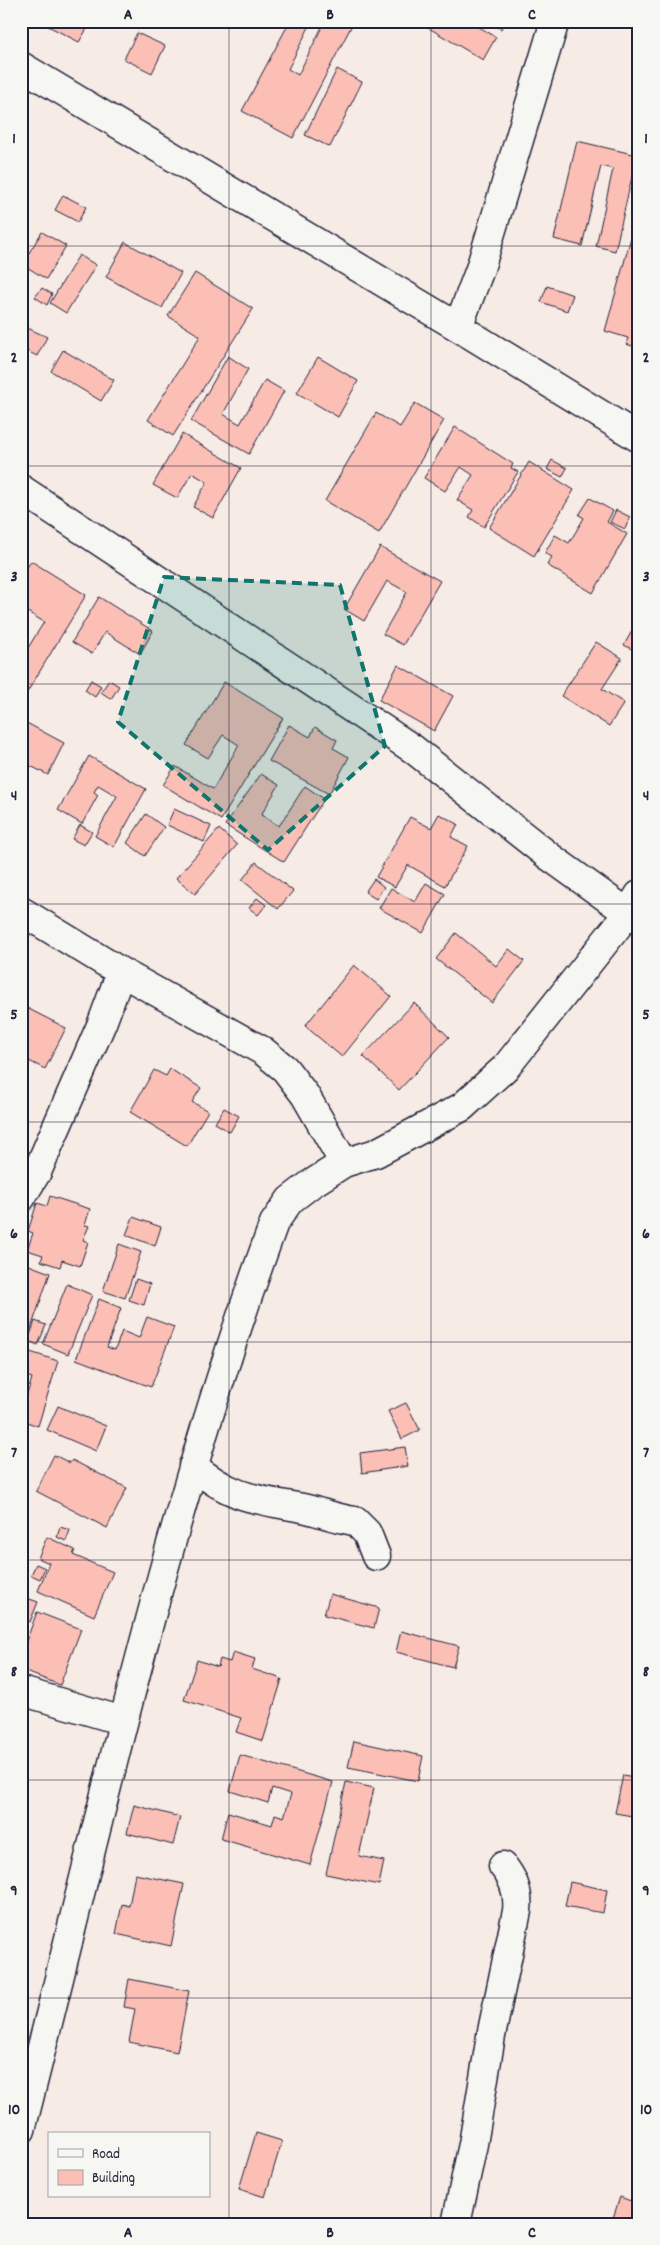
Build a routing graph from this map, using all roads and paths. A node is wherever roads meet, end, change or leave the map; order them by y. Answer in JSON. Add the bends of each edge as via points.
{"nodes":[{"id":1,"x":555,"y":21,"type":"edge"},
{"id":2,"x":21,"y":66,"type":"edge"},
{"id":3,"x":458,"y":327,"type":"junction"},
{"id":4,"x":639,"y":438,"type":"edge"},
{"id":5,"x":21,"y":489,"type":"edge"},
{"id":6,"x":635,"y":909,"type":"edge"},
{"id":7,"x":21,"y":911,"type":"edge"},
{"id":8,"x":121,"y":972,"type":"junction"},
{"id":9,"x":344,"y":1163,"type":"junction"},
{"id":10,"x":21,"y":1198,"type":"edge"},
{"id":11,"x":192,"y":1466,"type":"junction"},
{"id":12,"x":376,"y":1556,"type":"dead end"},
{"id":13,"x":21,"y":1691,"type":"edge"},
{"id":14,"x":123,"y":1721,"type":"junction"},
{"id":15,"x":503,"y":1866,"type":"dead end"},
{"id":16,"x":21,"y":2130,"type":"edge"},
{"id":17,"x":456,"y":2224,"type":"edge"}],
"edges":[{"from":1,"to":3,"type":"street","via":[[480,269]]},
{"from":2,"to":3,"type":"street"},
{"from":3,"to":4,"type":"street"},
{"from":5,"to":6,"type":"street","via":[[414,749],[550,857]]},
{"from":6,"to":9,"type":"street","via":[[506,1067],[477,1094],[462,1106],[376,1153]]},
{"from":7,"to":8,"type":"street"},
{"from":8,"to":9,"type":"street","via":[[263,1051],[305,1094]]},
{"from":8,"to":10,"type":"street","via":[[37,1172]]},
{"from":9,"to":11,"type":"street","via":[[290,1200],[274,1223]]},
{"from":11,"to":12,"type":"street","via":[[238,1495],[355,1521],[367,1534]]},
{"from":11,"to":14,"type":"street"},
{"from":13,"to":14,"type":"street"},
{"from":14,"to":16,"type":"street"},
{"from":15,"to":17,"type":"street","via":[[514,1883],[517,1910]]}]}
